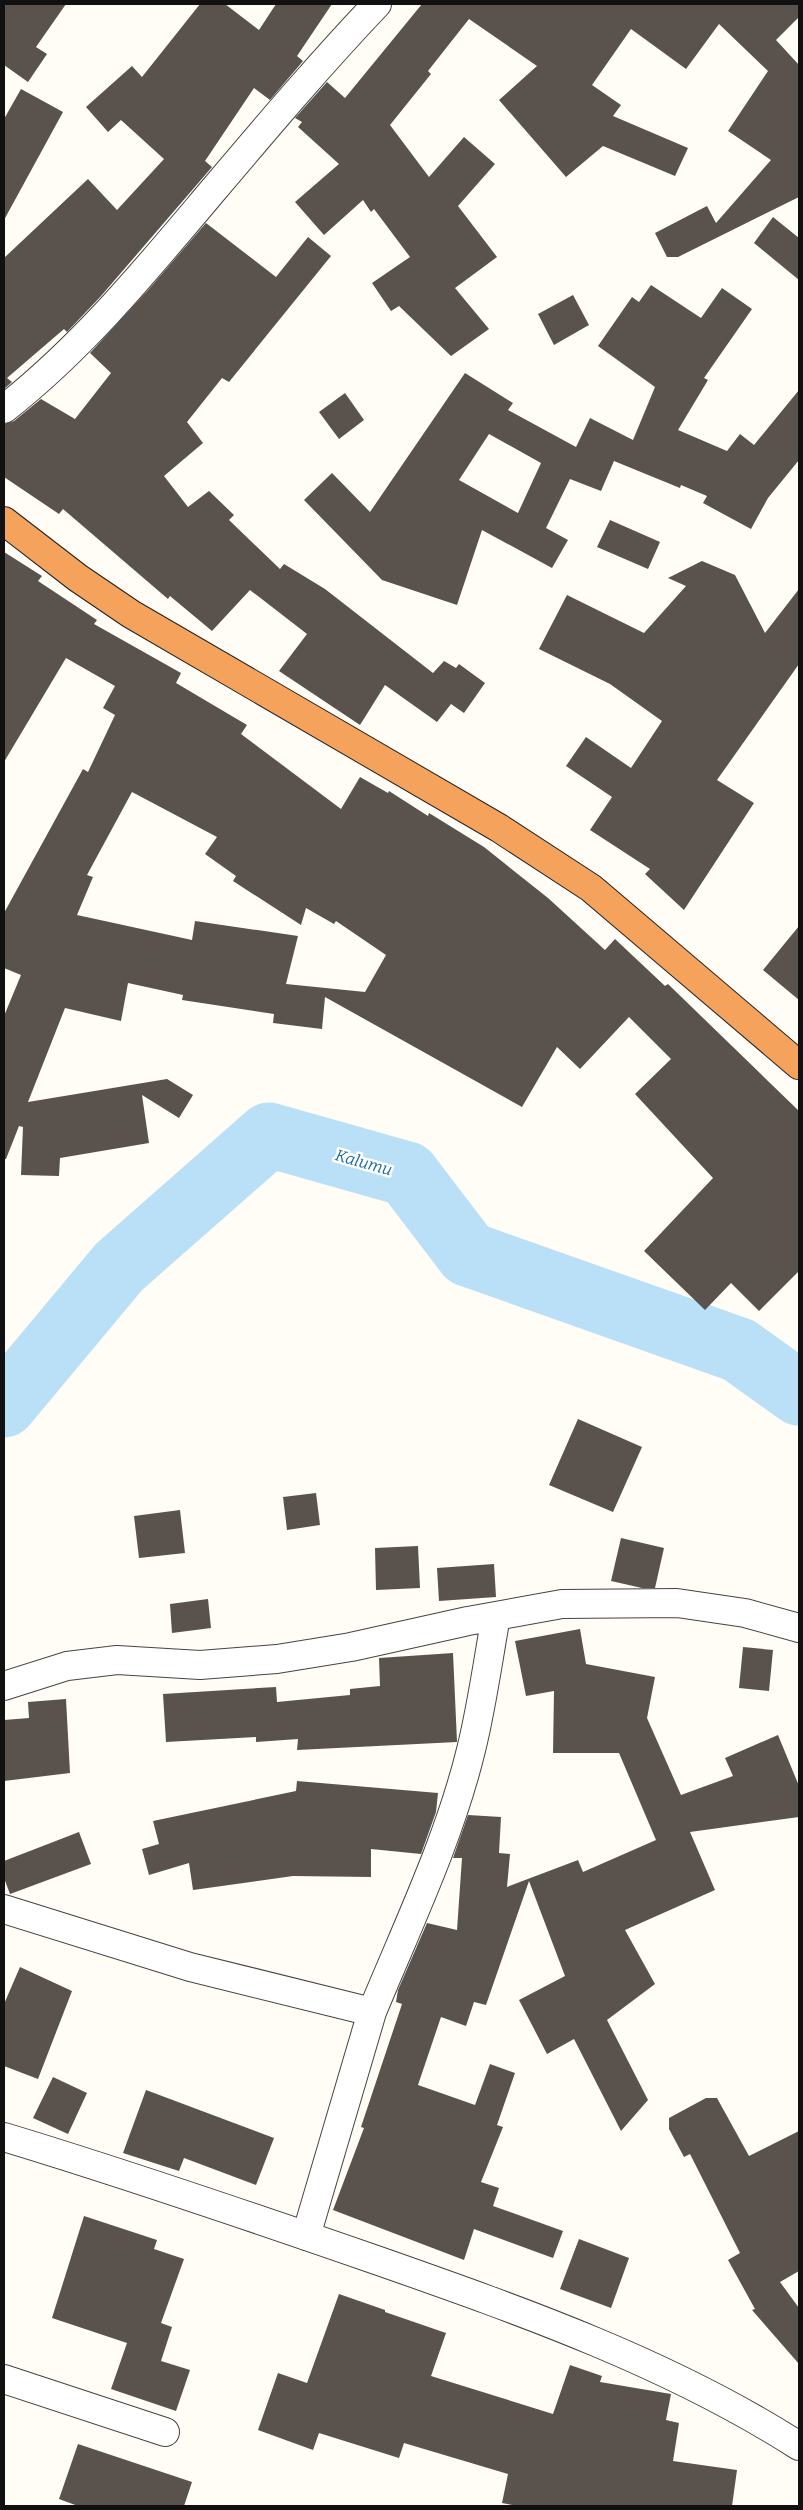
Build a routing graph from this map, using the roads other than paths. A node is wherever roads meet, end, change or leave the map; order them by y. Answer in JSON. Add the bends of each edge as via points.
{"nodes":[{"id":1,"x":377,"y":4,"type":"edge"},
{"id":2,"x":4,"y":409,"type":"edge"},
{"id":3,"x":4,"y":521,"type":"edge"},
{"id":4,"x":799,"y":1065,"type":"edge"},
{"id":5,"x":496,"y":1616,"type":"junction"},
{"id":6,"x":799,"y":1628,"type":"edge"},
{"id":7,"x":4,"y":1686,"type":"edge"},
{"id":8,"x":4,"y":1909,"type":"edge"},
{"id":9,"x":372,"y":2012,"type":"junction"},
{"id":10,"x":4,"y":2137,"type":"edge"},
{"id":11,"x":306,"y":2236,"type":"junction"},
{"id":12,"x":4,"y":2379,"type":"edge"},
{"id":13,"x":165,"y":2432,"type":"dead end"},
{"id":14,"x":799,"y":2446,"type":"edge"}],
"edges":[{"from":1,"to":2,"type":"street","via":[[307,79],[104,316],[42,379]]},
{"from":3,"to":4,"type":"highway","via":[[131,614],[499,828],[591,888]]},
{"from":5,"to":6,"type":"street","via":[[562,1604],[677,1602],[745,1613]]},
{"from":5,"to":7,"type":"street","via":[[277,1659],[200,1665],[117,1660],[67,1666]]},
{"from":5,"to":9,"type":"street","via":[[472,1750],[456,1802]]},
{"from":8,"to":9,"type":"street","via":[[190,1967]]},
{"from":9,"to":11,"type":"street"},
{"from":10,"to":11,"type":"street"},
{"from":11,"to":14,"type":"street","via":[[600,2342],[655,2367]]},
{"from":12,"to":13,"type":"street"}]}
